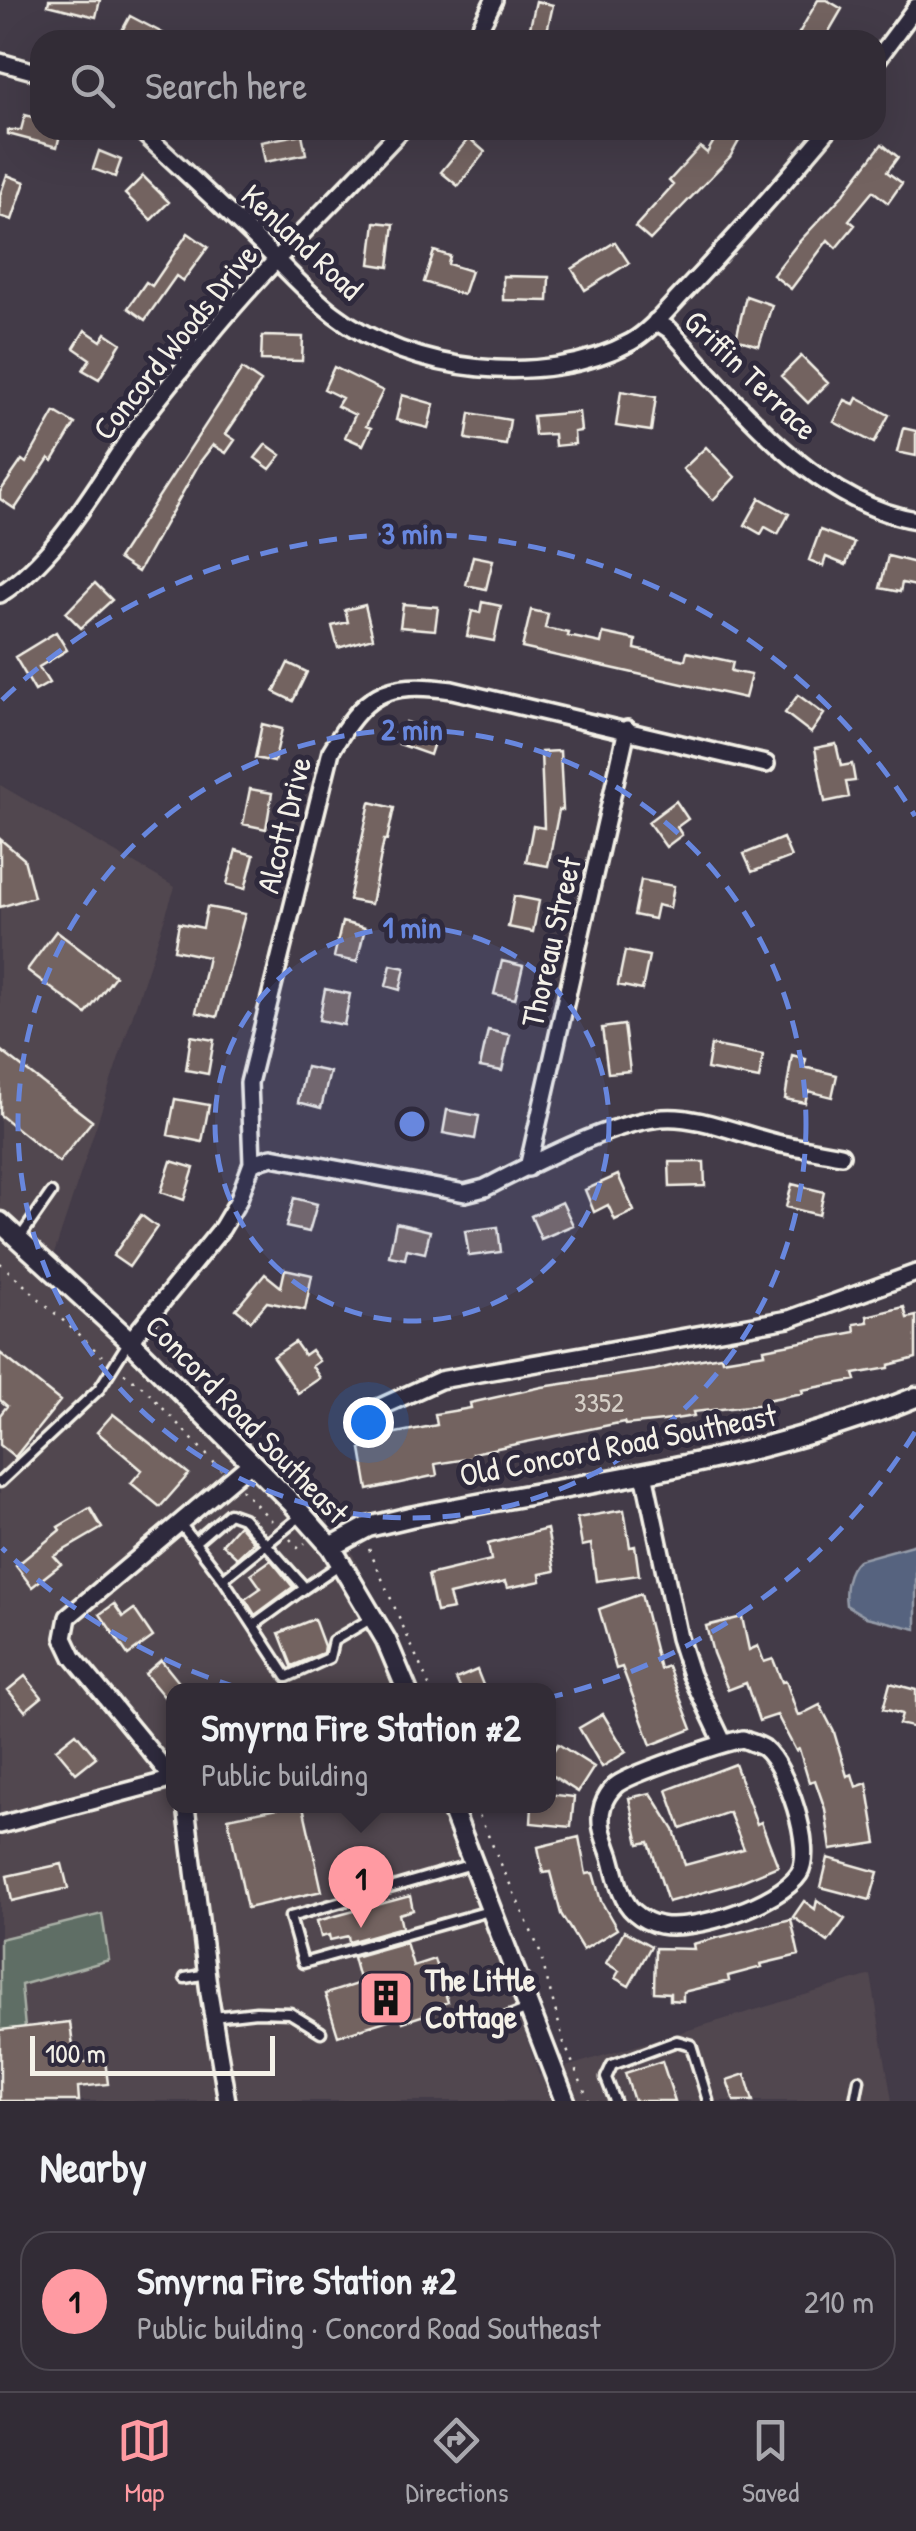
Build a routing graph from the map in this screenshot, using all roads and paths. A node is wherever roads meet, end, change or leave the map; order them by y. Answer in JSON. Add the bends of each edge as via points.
{"nodes":[{"id":1,"x":494,"y":0,"type":"edge"},
{"id":2,"x":916,"y":7,"type":"edge"},
{"id":3,"x":479,"y":30,"type":"edge"},
{"id":4,"x":886,"y":48,"type":"edge"},
{"id":5,"x":0,"y":62,"type":"edge"},
{"id":6,"x":30,"y":70,"type":"edge"},
{"id":7,"x":151,"y":140,"type":"edge"},
{"id":8,"x":391,"y":140,"type":"edge"},
{"id":9,"x":820,"y":140,"type":"edge"},
{"id":10,"x":277,"y":260,"type":"junction"},
{"id":11,"x":656,"y":321,"type":"junction"},
{"id":12,"x":916,"y":520,"type":"edge"},
{"id":13,"x":0,"y":594,"type":"edge"},
{"id":14,"x":627,"y":729,"type":"junction"},
{"id":15,"x":766,"y":764,"type":"dead end"},
{"id":16,"x":841,"y":1154,"type":"dead end"},
{"id":17,"x":252,"y":1164,"type":"junction"},
{"id":18,"x":528,"y":1168,"type":"junction"},
{"id":19,"x":51,"y":1193,"type":"dead end"},
{"id":20,"x":0,"y":1222,"type":"edge"},
{"id":21,"x":19,"y":1239,"type":"junction"},
{"id":22,"x":916,"y":1273,"type":"edge"},
{"id":23,"x":130,"y":1341,"type":"junction"},
{"id":24,"x":916,"y":1397,"type":"edge"},
{"id":25,"x":376,"y":1410,"type":"dead end"},
{"id":26,"x":252,"y":1462,"type":"junction"},
{"id":27,"x":644,"y":1473,"type":"junction"},
{"id":28,"x":0,"y":1482,"type":"edge"},
{"id":29,"x":302,"y":1514,"type":"junction"},
{"id":30,"x":179,"y":1522,"type":"junction"},
{"id":31,"x":195,"y":1542,"type":"junction"},
{"id":32,"x":267,"y":1545,"type":"junction"},
{"id":33,"x":336,"y":1555,"type":"junction"},
{"id":34,"x":223,"y":1579,"type":"junction"},
{"id":35,"x":305,"y":1588,"type":"junction"},
{"id":36,"x":374,"y":1617,"type":"junction"},
{"id":37,"x":254,"y":1625,"type":"junction"},
{"id":38,"x":405,"y":1683,"type":"edge"},
{"id":39,"x":724,"y":1742,"type":"junction"},
{"id":40,"x":166,"y":1771,"type":"edge"},
{"id":41,"x":166,"y":1781,"type":"edge"},
{"id":42,"x":187,"y":1813,"type":"edge"},
{"id":43,"x":453,"y":1813,"type":"edge"},
{"id":44,"x":478,"y":1813,"type":"edge"},
{"id":45,"x":0,"y":1825,"type":"edge"},
{"id":46,"x":472,"y":1864,"type":"junction"},
{"id":47,"x":489,"y":1911,"type":"junction"},
{"id":48,"x":207,"y":1974,"type":"junction"},
{"id":49,"x":185,"y":1978,"type":"dead end"},
{"id":50,"x":528,"y":2009,"type":"junction"},
{"id":51,"x":214,"y":2017,"type":"junction"},
{"id":52,"x":485,"y":2021,"type":"dead end"},
{"id":53,"x":320,"y":2032,"type":"dead end"},
{"id":54,"x":859,"y":2080,"type":"dead end"},
{"id":55,"x":227,"y":2101,"type":"edge"},
{"id":56,"x":565,"y":2101,"type":"edge"},
{"id":57,"x":589,"y":2101,"type":"edge"},
{"id":58,"x":615,"y":2101,"type":"edge"},
{"id":59,"x":708,"y":2101,"type":"edge"},
{"id":60,"x":855,"y":2101,"type":"edge"}],
"edges":[{"from":1,"to":3,"type":"street"},
{"from":2,"to":4,"type":"street"},
{"from":5,"to":6,"type":"street"},
{"from":7,"to":10,"type":"street","name":"Kenland Road"},
{"from":8,"to":10,"type":"street","name":"Concord Woods Drive"},
{"from":9,"to":11,"type":"street","name":"Kenland Road"},
{"from":10,"to":11,"type":"street","name":"Kenland Road","via":[[337,316],[387,345],[490,370],[585,359],[632,342]]},
{"from":10,"to":13,"type":"street","name":"Concord Woods Drive","via":[[138,426],[67,529]]},
{"from":11,"to":12,"type":"street","name":"Griffin Terrace","via":[[750,420],[804,465],[846,495]]},
{"from":14,"to":15,"type":"street","name":"Alcott Drive"},
{"from":14,"to":17,"type":"street","name":"Alcott Drive","via":[[426,686],[369,699],[350,718],[330,751],[250,1082]]},
{"from":14,"to":18,"type":"street","name":"Thoreau Street"},
{"from":16,"to":18,"type":"street","via":[[675,1117],[644,1119]]},
{"from":17,"to":18,"type":"street","via":[[272,1157],[465,1193]]},
{"from":17,"to":23,"type":"street","name":"Alcott Drive","via":[[222,1228]]},
{"from":19,"to":21,"type":"lane"},
{"from":20,"to":21,"type":"street","name":"Concord Road Southeast"},
{"from":21,"to":23,"type":"street","name":"Concord Road Southeast"},
{"from":22,"to":25,"type":"street","via":[[789,1318],[440,1380]]},
{"from":23,"to":26,"type":"street","name":"Concord Road Southeast"},
{"from":23,"to":28,"type":"lane","via":[[98,1390]]},
{"from":24,"to":27,"type":"street","name":"Old Concord Road Southeast","via":[[798,1440]]},
{"from":26,"to":29,"type":"street","name":"Concord Road Southeast"},
{"from":26,"to":30,"type":"street"},
{"from":27,"to":33,"type":"street","name":"Old Concord Road Southeast","via":[[368,1527]]},
{"from":27,"to":39,"type":"street","via":[[679,1638]]},
{"from":29,"to":32,"type":"lane"},
{"from":29,"to":33,"type":"street","name":"Concord Road Southeast"},
{"from":30,"to":31,"type":"lane"},
{"from":30,"to":40,"type":"street","via":[[68,1617],[64,1638],[72,1658]]},
{"from":31,"to":32,"type":"lane","via":[[229,1513],[243,1518]]},
{"from":31,"to":34,"type":"lane"},
{"from":32,"to":34,"type":"lane"},
{"from":32,"to":35,"type":"lane"},
{"from":33,"to":35,"type":"lane"},
{"from":33,"to":36,"type":"street","name":"Concord Road Southeast"},
{"from":34,"to":37,"type":"lane"},
{"from":35,"to":37,"type":"lane"},
{"from":36,"to":37,"type":"lane","via":[[334,1641],[329,1658],[287,1676]]},
{"from":36,"to":38,"type":"street","name":"Concord Road Southeast"},
{"from":39,"to":39,"type":"street","via":[[762,1746],[776,1762],[802,1844],[800,1873],[773,1897],[703,1924],[645,1921],[627,1906],[600,1824],[604,1802],[616,1784]]},
{"from":41,"to":45,"type":"street"},
{"from":42,"to":48,"type":"street"},
{"from":43,"to":46,"type":"street"},
{"from":44,"to":57,"type":"path","via":[[540,1949],[564,2042]]},
{"from":46,"to":47,"type":"street"},
{"from":46,"to":47,"type":"lane","via":[[290,1917],[303,1962]]},
{"from":47,"to":50,"type":"street"},
{"from":48,"to":49,"type":"lane"},
{"from":48,"to":51,"type":"street"},
{"from":50,"to":52,"type":"lane"},
{"from":50,"to":56,"type":"street"},
{"from":51,"to":53,"type":"lane","via":[[290,2013]]},
{"from":51,"to":55,"type":"street"},
{"from":54,"to":60,"type":"lane"},
{"from":58,"to":59,"type":"lane","via":[[606,2078],[612,2064],[677,2041],[691,2046]]}]}
